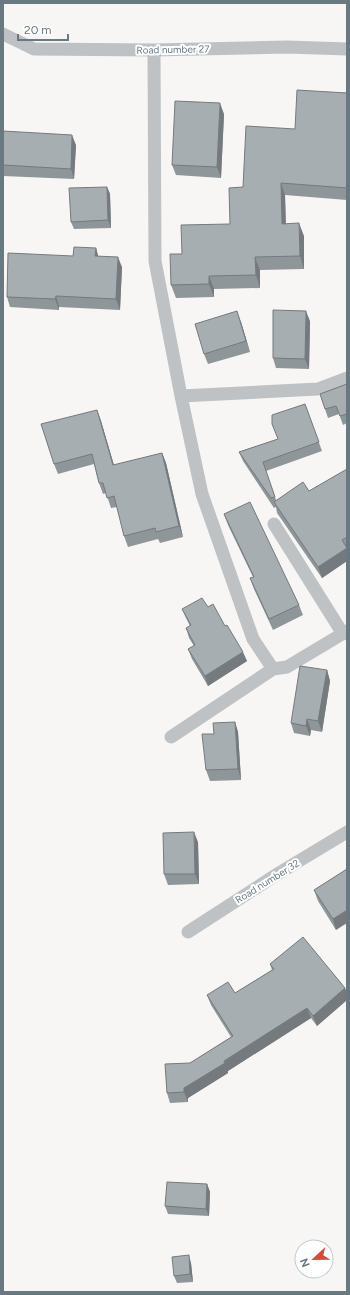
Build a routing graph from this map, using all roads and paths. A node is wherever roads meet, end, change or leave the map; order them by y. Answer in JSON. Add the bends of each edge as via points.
{"nodes":[{"id":1,"x":3,"y":34,"type":"edge"},
{"id":2,"x":347,"y":49,"type":"edge"},
{"id":3,"x":154,"y":50,"type":"junction"},
{"id":4,"x":347,"y":378,"type":"edge"},
{"id":5,"x":181,"y":396,"type":"junction"},
{"id":6,"x":274,"y":524,"type":"dead end"},
{"id":7,"x":345,"y":632,"type":"edge"},
{"id":8,"x":273,"y":669,"type":"junction"},
{"id":9,"x":171,"y":737,"type":"dead end"},
{"id":10,"x":347,"y":832,"type":"edge"},
{"id":11,"x":188,"y":932,"type":"dead end"}],
"edges":[{"from":1,"to":3,"type":"street","name":"Road number 27","via":[[34,49]]},
{"from":2,"to":3,"type":"street","name":"Road number 27","via":[[287,47]]},
{"from":3,"to":5,"type":"street","via":[[155,261]]},
{"from":4,"to":5,"type":"street","via":[[318,388]]},
{"from":5,"to":8,"type":"street","via":[[202,494],[253,639]]},
{"from":6,"to":7,"type":"street"},
{"from":7,"to":8,"type":"street","via":[[287,667]]},
{"from":8,"to":9,"type":"street"},
{"from":10,"to":11,"type":"street","name":"Road number 32"}]}
